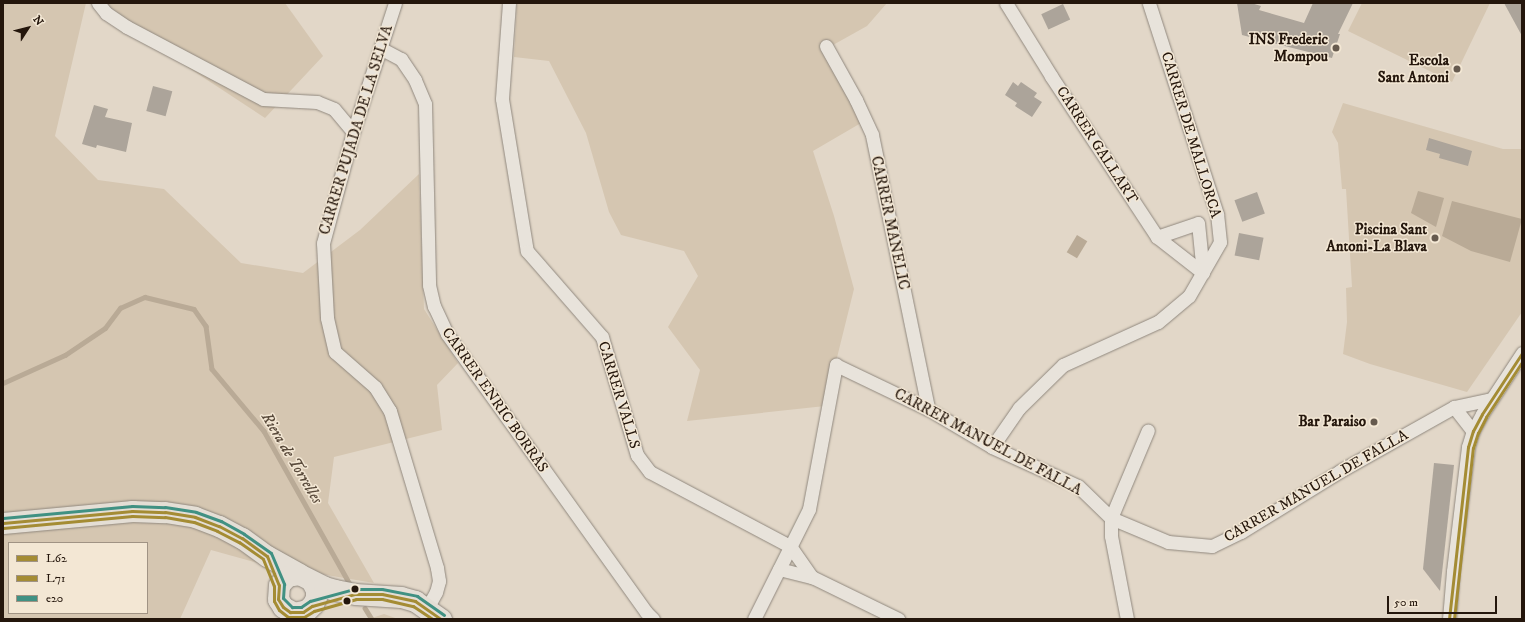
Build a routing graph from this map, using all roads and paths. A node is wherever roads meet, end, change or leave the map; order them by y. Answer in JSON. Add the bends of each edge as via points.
{"nodes":[{"id":1,"x":98,"y":3,"type":"edge"},
{"id":2,"x":395,"y":3,"type":"edge"},
{"id":3,"x":509,"y":3,"type":"edge"},
{"id":4,"x":1006,"y":3,"type":"edge"},
{"id":5,"x":1149,"y":3,"type":"edge"},
{"id":6,"x":826,"y":46,"type":"dead end"},
{"id":7,"x":380,"y":48,"type":"junction"},
{"id":8,"x":353,"y":132,"type":"junction"},
{"id":9,"x":1157,"y":237,"type":"junction"},
{"id":10,"x":1203,"y":273,"type":"junction"},
{"id":11,"x":1522,"y":353,"type":"edge"},
{"id":12,"x":1491,"y":399,"type":"junction"},
{"id":13,"x":1454,"y":407,"type":"junction"},
{"id":14,"x":928,"y":409,"type":"junction"},
{"id":15,"x":1148,"y":430,"type":"dead end"},
{"id":16,"x":1473,"y":430,"type":"junction"},
{"id":17,"x":992,"y":447,"type":"junction"},
{"id":18,"x":1111,"y":518,"type":"junction"},
{"id":19,"x":3,"y":522,"type":"edge"},
{"id":20,"x":790,"y":546,"type":"junction"},
{"id":21,"x":267,"y":556,"type":"junction"},
{"id":22,"x":779,"y":569,"type":"junction"},
{"id":23,"x":812,"y":577,"type":"junction"},
{"id":24,"x":306,"y":578,"type":"junction"},
{"id":25,"x":280,"y":585,"type":"junction"},
{"id":26,"x":355,"y":594,"type":"junction"},
{"id":27,"x":312,"y":606,"type":"junction"},
{"id":28,"x":282,"y":613,"type":"edge"},
{"id":29,"x":434,"y":614,"type":"edge"},
{"id":30,"x":653,"y":619,"type":"edge"},
{"id":31,"x":754,"y":619,"type":"edge"},
{"id":32,"x":898,"y":619,"type":"edge"},
{"id":33,"x":1127,"y":619,"type":"edge"},
{"id":34,"x":1449,"y":619,"type":"edge"}],
"edges":[{"from":1,"to":8,"type":"street","via":[[106,13],[127,27],[263,99],[317,102],[334,109]]},
{"from":2,"to":7,"type":"street","name":"CARRER PUJADA DE LA SELVA"},
{"from":3,"to":20,"type":"street","name":"CARRER VALLS","via":[[502,99],[527,251],[602,337],[637,455],[650,472]]},
{"from":4,"to":9,"type":"street","name":"CARRER GALLART"},
{"from":5,"to":10,"type":"street","name":"CARRER DE MALLORCA","via":[[1218,214],[1220,242]]},
{"from":6,"to":14,"type":"street","name":"CARRER MANELIC","via":[[872,135]]},
{"from":7,"to":8,"type":"street","name":"CARRER PUJADA DE LA SELVA"},
{"from":7,"to":30,"type":"street","name":"CARRER ENRIC BORRÀS","via":[[401,59],[415,80],[425,104],[429,285],[434,306],[444,327],[641,606]]},
{"from":8,"to":29,"type":"street","name":"CARRER PUJADA DE LA SELVA","via":[[322,243],[327,318],[335,352],[375,387],[390,411],[439,581]]},
{"from":9,"to":10,"type":"street","name":"CARRER GALLART"},
{"from":9,"to":10,"type":"street","via":[[1198,223]]},
{"from":10,"to":17,"type":"street","name":"CARRER DE MALLORCA","via":[[1189,296],[1158,322],[1063,365],[1019,408]]},
{"from":11,"to":12,"type":"street"},
{"from":12,"to":13,"type":"street","name":"CARRER MANUEL DE FALLA"},
{"from":12,"to":16,"type":"street"},
{"from":13,"to":16,"type":"street"},
{"from":13,"to":18,"type":"street","name":"CARRER MANUEL DE FALLA","via":[[1340,471],[1241,532],[1212,546],[1168,542]]},
{"from":14,"to":17,"type":"street","name":"CARRER MANUEL DE FALLA"},
{"from":14,"to":20,"type":"street","name":"CARRER MANUEL DE FALLA","via":[[836,365],[809,509]]},
{"from":15,"to":18,"type":"street"},
{"from":16,"to":34,"type":"street","via":[[1467,455]]},
{"from":17,"to":18,"type":"street","name":"CARRER MANUEL DE FALLA","via":[[1078,486]]},
{"from":18,"to":33,"type":"street","via":[[1111,536]]},
{"from":19,"to":21,"type":"main road","via":[[132,511],[165,512],[195,517],[219,526],[242,538]]},
{"from":20,"to":22,"type":"street"},
{"from":20,"to":23,"type":"street","name":"CARRER VALLS"},
{"from":21,"to":24,"type":"main road"},
{"from":21,"to":25,"type":"main road"},
{"from":22,"to":23,"type":"street","name":"CARRER VALLS"},
{"from":22,"to":31,"type":"street"},
{"from":23,"to":32,"type":"street","name":"CARRER VALLS"},
{"from":24,"to":25,"type":"main road","via":[[288,576]]},
{"from":24,"to":26,"type":"main road","via":[[324,587]]},
{"from":24,"to":27,"type":"main road","via":[[316,594]]},
{"from":25,"to":28,"type":"main road","via":[[278,598]]},
{"from":26,"to":27,"type":"main road"},
{"from":26,"to":29,"type":"main road","via":[[401,597]]},
{"from":27,"to":28,"type":"main road","via":[[299,613]]}]}
